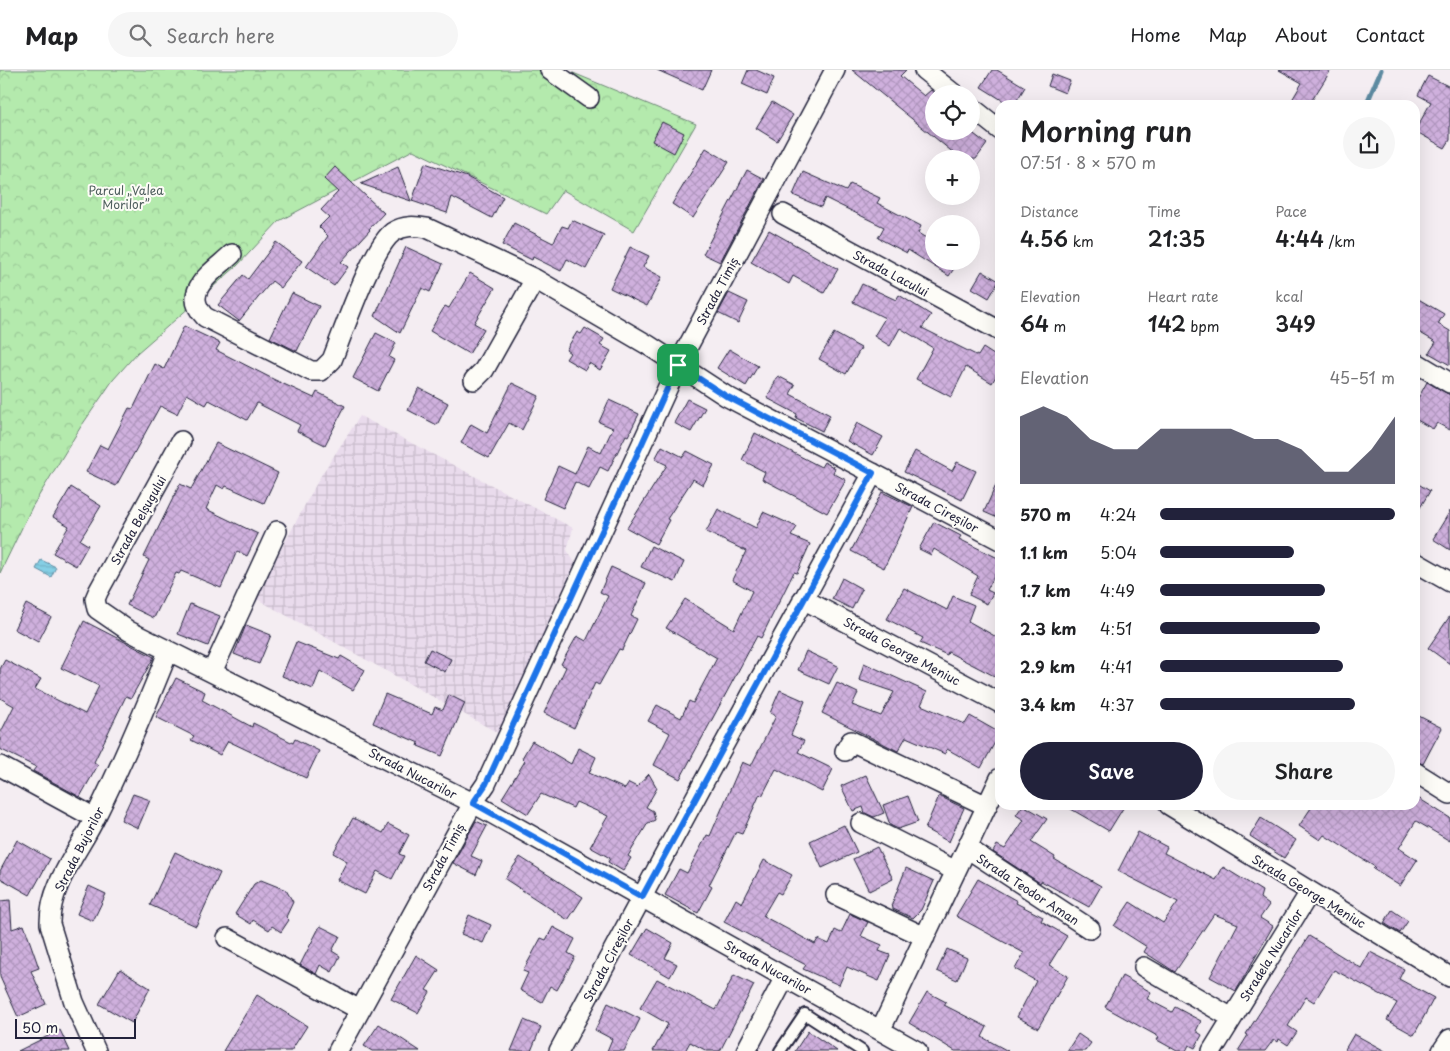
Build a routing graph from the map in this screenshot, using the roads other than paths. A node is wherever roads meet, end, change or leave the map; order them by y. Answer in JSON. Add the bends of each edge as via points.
{"nodes":[{"id":1,"x":550,"y":70,"type":"edge"},
{"id":2,"x":835,"y":70,"type":"edge"},
{"id":3,"x":924,"y":70,"type":"edge"},
{"id":4,"x":943,"y":85,"type":"edge"},
{"id":5,"x":589,"y":98,"type":"dead end"},
{"id":6,"x":980,"y":114,"type":"edge"},
{"id":7,"x":995,"y":126,"type":"edge"},
{"id":8,"x":783,"y":214,"type":"dead end"},
{"id":9,"x":232,"y":254,"type":"dead end"},
{"id":10,"x":535,"y":279,"type":"junction"},
{"id":11,"x":995,"y":329,"type":"edge"},
{"id":12,"x":678,"y":365,"type":"junction"},
{"id":13,"x":1420,"y":365,"type":"edge"},
{"id":14,"x":474,"y":380,"type":"dead end"},
{"id":15,"x":1450,"y":384,"type":"edge"},
{"id":16,"x":181,"y":441,"type":"dead end"},
{"id":17,"x":873,"y":473,"type":"junction"},
{"id":18,"x":277,"y":531,"type":"dead end"},
{"id":19,"x":995,"y":537,"type":"edge"},
{"id":20,"x":1420,"y":565,"type":"edge"},
{"id":21,"x":1450,"y":582,"type":"edge"},
{"id":22,"x":95,"y":598,"type":"joint"},
{"id":23,"x":803,"y":599,"type":"junction"},
{"id":24,"x":168,"y":652,"type":"junction"},
{"id":25,"x":212,"y":672,"type":"junction"},
{"id":26,"x":995,"y":700,"type":"edge"},
{"id":27,"x":845,"y":751,"type":"dead end"},
{"id":28,"x":0,"y":766,"type":"edge"},
{"id":29,"x":1420,"y":775,"type":"edge"},
{"id":30,"x":995,"y":789,"type":"edge"},
{"id":31,"x":1450,"y":794,"type":"edge"},
{"id":32,"x":473,"y":803,"type":"junction"},
{"id":33,"x":987,"y":806,"type":"junction"},
{"id":34,"x":1177,"y":810,"type":"edge"},
{"id":35,"x":96,"y":818,"type":"junction"},
{"id":36,"x":861,"y":823,"type":"dead end"},
{"id":37,"x":967,"y":848,"type":"junction"},
{"id":38,"x":956,"y":871,"type":"junction"},
{"id":39,"x":1310,"y":892,"type":"junction"},
{"id":40,"x":836,"y":895,"type":"dead end"},
{"id":41,"x":642,"y":897,"type":"junction"},
{"id":42,"x":1090,"y":929,"type":"dead end"},
{"id":43,"x":925,"y":937,"type":"junction"},
{"id":44,"x":227,"y":938,"type":"dead end"},
{"id":45,"x":1144,"y":967,"type":"dead end"},
{"id":46,"x":785,"y":977,"type":"junction"},
{"id":47,"x":1450,"y":977,"type":"edge"},
{"id":48,"x":360,"y":1010,"type":"junction"},
{"id":49,"x":1232,"y":1018,"type":"junction"},
{"id":50,"x":882,"y":1029,"type":"junction"},
{"id":51,"x":1450,"y":1039,"type":"edge"},
{"id":52,"x":96,"y":1051,"type":"edge"},
{"id":53,"x":338,"y":1051,"type":"edge"},
{"id":54,"x":559,"y":1051,"type":"edge"},
{"id":55,"x":746,"y":1051,"type":"edge"},
{"id":56,"x":780,"y":1051,"type":"edge"},
{"id":57,"x":862,"y":1051,"type":"edge"},
{"id":58,"x":917,"y":1051,"type":"edge"},
{"id":59,"x":1212,"y":1051,"type":"edge"},
{"id":60,"x":1442,"y":1051,"type":"edge"}],
"edges":[{"from":1,"to":5,"type":"street"},
{"from":2,"to":12,"type":"street","name":"Strada Timiș"},
{"from":3,"to":4,"type":"street"},
{"from":6,"to":7,"type":"street"},
{"from":8,"to":11,"type":"street","name":"Strada Lacului"},
{"from":9,"to":10,"type":"street","name":"Strada Cireșilor","via":[[202,282],[196,294],[197,308],[205,317],[311,371],[321,371],[332,360],[380,247],[394,231],[413,226],[426,228]]},
{"from":10,"to":12,"type":"street","name":"Strada Cireșilor"},
{"from":10,"to":14,"type":"street","via":[[484,370]]},
{"from":12,"to":17,"type":"street","name":"Strada Cireșilor","via":[[726,396]]},
{"from":12,"to":32,"type":"street","name":"Strada Timiș","via":[[486,784]]},
{"from":13,"to":15,"type":"street"},
{"from":16,"to":22,"type":"street","name":"Strada Belșugului"},
{"from":17,"to":19,"type":"street","name":"Strada Cireșilor"},
{"from":17,"to":23,"type":"street","name":"Strada Cireșilor"},
{"from":18,"to":25,"type":"street"},
{"from":20,"to":21,"type":"street"},
{"from":22,"to":24,"type":"street","name":"Strada Nucarilor","via":[[97,609],[107,617]]},
{"from":23,"to":26,"type":"street","name":"Strada George Meniuc"},
{"from":23,"to":41,"type":"street","name":"Strada Cireșilor"},
{"from":24,"to":25,"type":"street","name":"Strada Nucarilor"},
{"from":24,"to":35,"type":"street","name":"Strada Bujorilor"},
{"from":25,"to":32,"type":"street","name":"Strada Nucarilor"},
{"from":27,"to":33,"type":"street","via":[[851,741]]},
{"from":28,"to":35,"type":"street"},
{"from":29,"to":31,"type":"street"},
{"from":30,"to":33,"type":"street"},
{"from":32,"to":41,"type":"street","name":"Strada Nucarilor"},
{"from":32,"to":48,"type":"street","name":"Strada Timiș"},
{"from":33,"to":37,"type":"street"},
{"from":34,"to":39,"type":"street","name":"Strada George Meniuc"},
{"from":35,"to":52,"type":"street","name":"Strada Bujorilor","via":[[58,885],[50,924],[74,1002]]},
{"from":36,"to":38,"type":"street"},
{"from":37,"to":38,"type":"street"},
{"from":37,"to":42,"type":"street","name":"Strada Teodor Aman"},
{"from":38,"to":43,"type":"street"},
{"from":39,"to":47,"type":"street","name":"Strada George Meniuc"},
{"from":39,"to":49,"type":"street","name":"Stradela Nucarilor"},
{"from":40,"to":43,"type":"street"},
{"from":41,"to":46,"type":"street","name":"Strada Nucarilor"},
{"from":41,"to":54,"type":"street","name":"Strada Cireșilor"},
{"from":43,"to":50,"type":"street"},
{"from":44,"to":48,"type":"street"},
{"from":45,"to":49,"type":"street"},
{"from":46,"to":50,"type":"street","name":"Strada Nucarilor"},
{"from":46,"to":55,"type":"street"},
{"from":48,"to":53,"type":"street","name":"Strada Timiș"},
{"from":49,"to":59,"type":"street","name":"Stradela Nucarilor"},
{"from":50,"to":58,"type":"street","name":"Strada Nucarilor"},
{"from":51,"to":60,"type":"street"},
{"from":56,"to":57,"type":"lane","via":[[806,1014]]}]}
